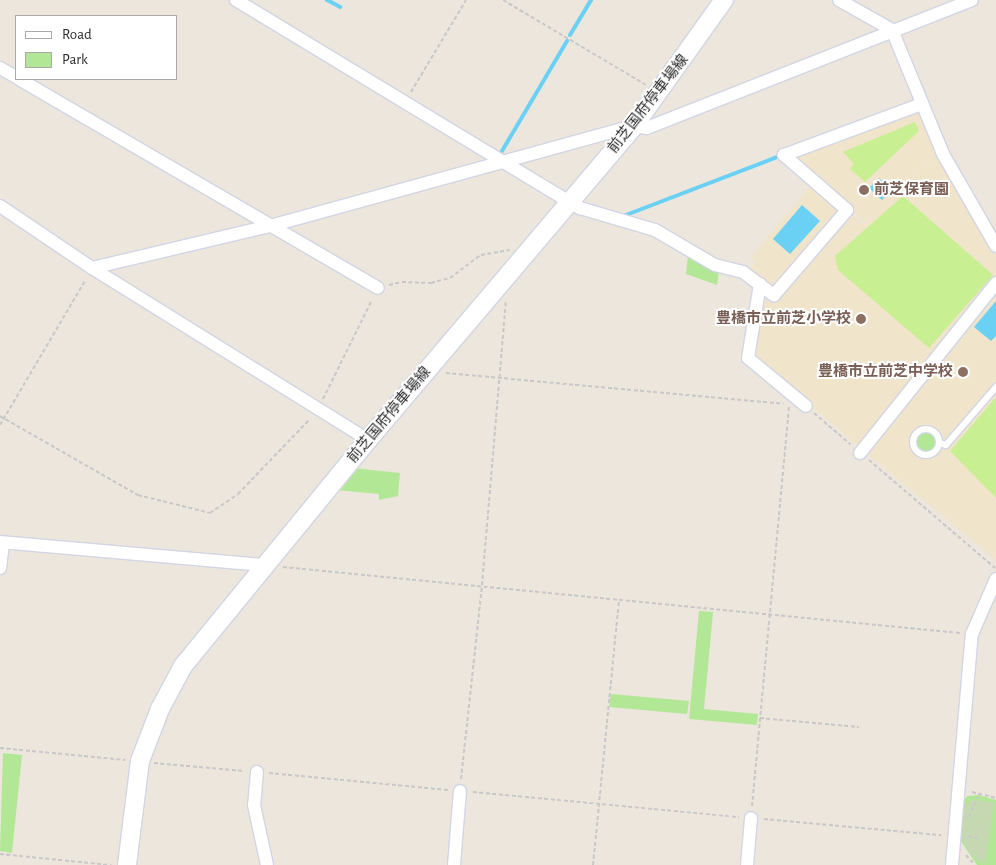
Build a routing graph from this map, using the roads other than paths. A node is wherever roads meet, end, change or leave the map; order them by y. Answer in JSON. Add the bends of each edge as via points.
{"nodes":[{"id":1,"x":236,"y":0,"type":"edge"},
{"id":2,"x":724,"y":0,"type":"edge"},
{"id":3,"x":840,"y":0,"type":"edge"},
{"id":4,"x":972,"y":0,"type":"edge"},
{"id":5,"x":892,"y":30,"type":"junction"},
{"id":6,"x":0,"y":68,"type":"edge"},
{"id":7,"x":15,"y":77,"type":"edge"},
{"id":8,"x":20,"y":80,"type":"edge"},
{"id":9,"x":922,"y":104,"type":"junction"},
{"id":10,"x":634,"y":126,"type":"junction"},
{"id":11,"x":506,"y":161,"type":"junction"},
{"id":12,"x":569,"y":202,"type":"junction"},
{"id":13,"x":0,"y":206,"type":"edge"},
{"id":14,"x":270,"y":226,"type":"junction"},
{"id":15,"x":996,"y":246,"type":"edge"},
{"id":16,"x":92,"y":268,"type":"junction"},
{"id":17,"x":996,"y":283,"type":"edge"},
{"id":18,"x":760,"y":284,"type":"junction"},
{"id":19,"x":378,"y":288,"type":"road end"},
{"id":20,"x":996,"y":387,"type":"edge"},
{"id":21,"x":806,"y":406,"type":"road end"},
{"id":22,"x":368,"y":440,"type":"junction"},
{"id":23,"x":939,"y":443,"type":"junction"},
{"id":24,"x":860,"y":452,"type":"road end"},
{"id":25,"x":1,"y":542,"type":"edge"},
{"id":26,"x":263,"y":566,"type":"junction"},
{"id":27,"x":0,"y":568,"type":"edge"},
{"id":28,"x":996,"y":578,"type":"edge"},
{"id":29,"x":257,"y":772,"type":"road end"},
{"id":30,"x":460,"y":791,"type":"road end"},
{"id":31,"x":751,"y":818,"type":"road end"},
{"id":32,"x":126,"y":865,"type":"edge"},
{"id":33,"x":267,"y":865,"type":"edge"},
{"id":34,"x":454,"y":865,"type":"edge"},
{"id":35,"x":747,"y":865,"type":"edge"},
{"id":36,"x":952,"y":865,"type":"edge"}],
"edges":[{"from":1,"to":11,"type":"street"},
{"from":2,"to":10,"type":"main road","name":"前芝国府停車場線"},
{"from":3,"to":5,"type":"street"},
{"from":4,"to":5,"type":"street"},
{"from":5,"to":9,"type":"street"},
{"from":5,"to":10,"type":"street","via":[[647,128]]},
{"from":6,"to":7,"type":"street"},
{"from":8,"to":14,"type":"street"},
{"from":9,"to":15,"type":"street","via":[[943,154]]},
{"from":9,"to":18,"type":"street","via":[[784,155],[847,210],[774,295]]},
{"from":10,"to":11,"type":"street"},
{"from":10,"to":12,"type":"main road","name":"前芝国府停車場線"},
{"from":11,"to":12,"type":"street"},
{"from":11,"to":14,"type":"street"},
{"from":12,"to":18,"type":"street","via":[[655,230],[715,265],[743,272]]},
{"from":12,"to":22,"type":"main road","name":"前芝国府停車場線"},
{"from":13,"to":16,"type":"street"},
{"from":14,"to":16,"type":"street"},
{"from":14,"to":19,"type":"street"},
{"from":16,"to":22,"type":"street"},
{"from":17,"to":24,"type":"street"},
{"from":18,"to":21,"type":"street","via":[[748,358]]},
{"from":20,"to":23,"type":"lane","via":[[946,445]]},
{"from":22,"to":26,"type":"main road","name":"前芝国府停車場線"},
{"from":23,"to":23,"type":"lane","via":[[936,434],[926,429],[920,431],[914,440],[917,450],[926,455],[934,452]]},
{"from":25,"to":26,"type":"street"},
{"from":25,"to":27,"type":"street"},
{"from":26,"to":32,"type":"main road","name":"前芝国府停車場線","via":[[183,666],[160,709],[140,761]]},
{"from":28,"to":36,"type":"street","via":[[972,634]]},
{"from":29,"to":33,"type":"street","via":[[254,805]]},
{"from":30,"to":34,"type":"street"},
{"from":31,"to":35,"type":"street"}]}
